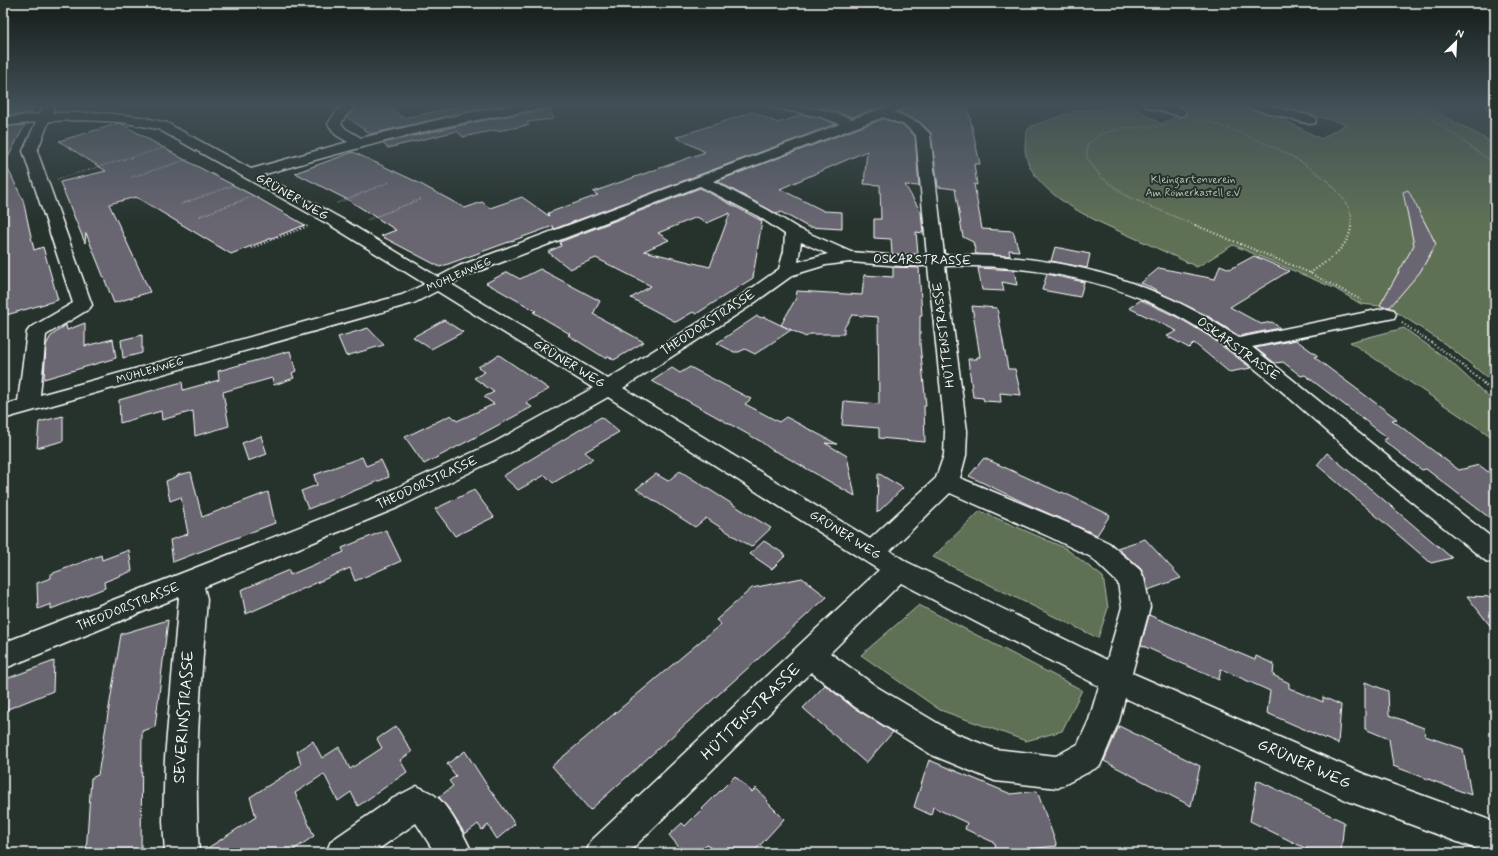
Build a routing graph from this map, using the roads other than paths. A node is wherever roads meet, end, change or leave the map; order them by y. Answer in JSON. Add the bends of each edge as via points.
{"nodes":[{"id":1,"x":33,"y":144,"type":"edge"},
{"id":2,"x":196,"y":144,"type":"edge"},
{"id":3,"x":356,"y":144,"type":"edge"},
{"id":4,"x":796,"y":144,"type":"edge"},
{"id":5,"x":924,"y":144,"type":"edge"},
{"id":6,"x":254,"y":175,"type":"junction"},
{"id":7,"x":700,"y":180,"type":"junction"},
{"id":8,"x":793,"y":232,"type":"junction"},
{"id":9,"x":848,"y":257,"type":"junction"},
{"id":10,"x":936,"y":260,"type":"junction"},
{"id":11,"x":787,"y":271,"type":"junction"},
{"id":12,"x":438,"y":284,"type":"junction"},
{"id":13,"x":1387,"y":314,"type":"road end"},
{"id":14,"x":1236,"y":344,"type":"junction"},
{"id":15,"x":608,"y":388,"type":"junction"},
{"id":16,"x":28,"y":405,"type":"junction"},
{"id":17,"x":3,"y":412,"type":"edge"},
{"id":18,"x":947,"y":482,"type":"junction"},
{"id":19,"x":873,"y":552,"type":"junction"},
{"id":20,"x":1495,"y":554,"type":"edge"},
{"id":21,"x":898,"y":569,"type":"junction"},
{"id":22,"x":190,"y":582,"type":"junction"},
{"id":23,"x":811,"y":654,"type":"junction"},
{"id":24,"x":3,"y":656,"type":"edge"},
{"id":25,"x":1117,"y":680,"type":"junction"},
{"id":26,"x":1495,"y":839,"type":"edge"},
{"id":27,"x":182,"y":853,"type":"edge"},
{"id":28,"x":342,"y":853,"type":"edge"},
{"id":29,"x":455,"y":853,"type":"edge"},
{"id":30,"x":603,"y":853,"type":"edge"}],
"edges":[{"from":1,"to":16,"type":"street","via":[[30,151],[83,305],[37,332]]},
{"from":2,"to":6,"type":"street","name":"GRÜNER WEG"},
{"from":3,"to":6,"type":"street"},
{"from":4,"to":7,"type":"street","name":"MÜHLENWEG"},
{"from":5,"to":10,"type":"street","name":"HÜTTENSTRASSE"},
{"from":6,"to":12,"type":"street","name":"GRÜNER WEG"},
{"from":7,"to":8,"type":"street"},
{"from":7,"to":12,"type":"street","name":"MÜHLENWEG","via":[[465,270]]},
{"from":8,"to":9,"type":"street"},
{"from":8,"to":11,"type":"street"},
{"from":9,"to":10,"type":"street","name":"OSKARSTRASSE","via":[[905,261]]},
{"from":9,"to":11,"type":"street","name":"OSKARSTRASSE"},
{"from":10,"to":14,"type":"street","name":"OSKARSTRASSE","via":[[962,259],[1022,264],[1105,280],[1166,302],[1196,317]]},
{"from":10,"to":18,"type":"street","name":"HÜTTENSTRASSE","via":[[956,431],[955,455]]},
{"from":11,"to":15,"type":"street","name":"THEODORSTRASSE","via":[[741,304]]},
{"from":12,"to":15,"type":"street","name":"GRÜNER WEG"},
{"from":12,"to":16,"type":"street","name":"MÜHLENWEG","via":[[408,299]]},
{"from":13,"to":14,"type":"street"},
{"from":14,"to":20,"type":"street","name":"OSKARSTRASSE","via":[[1397,478]]},
{"from":15,"to":19,"type":"street","name":"GRÜNER WEG"},
{"from":15,"to":22,"type":"street","name":"THEODORSTRASSE","via":[[503,447],[388,502]]},
{"from":16,"to":17,"type":"street","name":"MÜHLENWEG"},
{"from":18,"to":19,"type":"street"},
{"from":18,"to":25,"type":"street","via":[[1100,550],[1131,578],[1136,608]]},
{"from":19,"to":21,"type":"street","name":"GRÜNER WEG"},
{"from":21,"to":23,"type":"street","name":"HÜTTENSTRASSE"},
{"from":21,"to":25,"type":"street","name":"GRÜNER WEG"},
{"from":22,"to":24,"type":"street","name":"THEODORSTRASSE"},
{"from":22,"to":27,"type":"street","name":"SEVERINSTRASSE","via":[[193,599],[180,753],[179,813]]},
{"from":23,"to":25,"type":"street","via":[[866,697],[943,744],[995,765],[1058,772],[1089,756]]},
{"from":23,"to":30,"type":"street","name":"HÜTTENSTRASSE"},
{"from":25,"to":26,"type":"street","name":"GRÜNER WEG","via":[[1360,789]]},
{"from":28,"to":29,"type":"street","via":[[417,803],[428,810]]}]}
